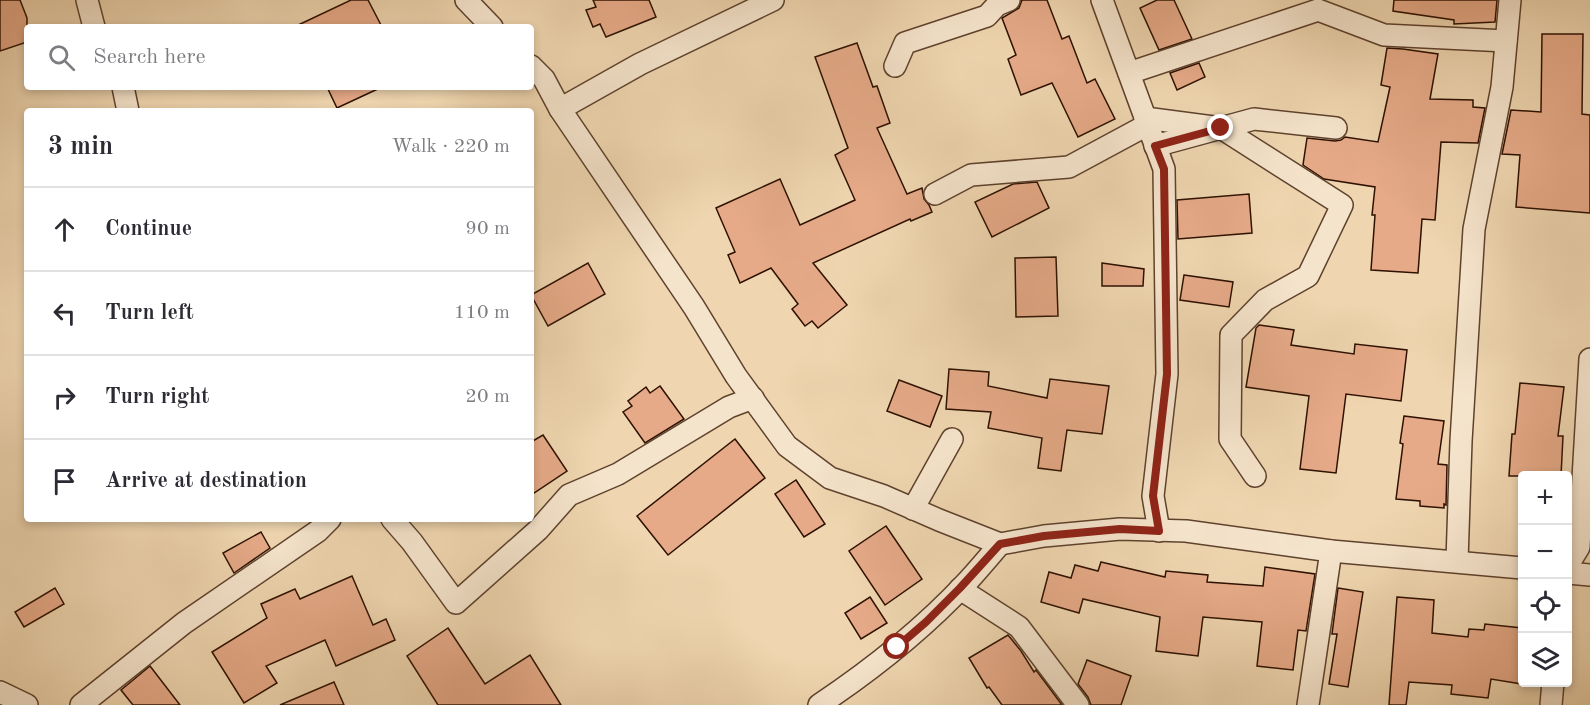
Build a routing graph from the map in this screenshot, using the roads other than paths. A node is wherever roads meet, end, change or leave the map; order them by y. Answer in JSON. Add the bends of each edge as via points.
{"nodes":[{"id":1,"x":87,"y":0,"type":"edge"},
{"id":2,"x":466,"y":0,"type":"edge"},
{"id":3,"x":773,"y":0,"type":"edge"},
{"id":4,"x":1009,"y":0,"type":"edge"},
{"id":5,"x":1102,"y":0,"type":"edge"},
{"id":6,"x":1510,"y":0,"type":"edge"},
{"id":7,"x":733,"y":8,"type":"edge"},
{"id":8,"x":93,"y":24,"type":"edge"},
{"id":9,"x":489,"y":24,"type":"edge"},
{"id":10,"x":1506,"y":41,"type":"junction"},
{"id":11,"x":895,"y":66,"type":"dead end"},
{"id":12,"x":534,"y":69,"type":"edge"},
{"id":13,"x":1129,"y":73,"type":"junction"},
{"id":14,"x":124,"y":90,"type":"edge"},
{"id":15,"x":127,"y":108,"type":"edge"},
{"id":16,"x":560,"y":109,"type":"junction"},
{"id":17,"x":1146,"y":121,"type":"junction"},
{"id":18,"x":1221,"y":128,"type":"junction"},
{"id":19,"x":1336,"y":128,"type":"dead end"},
{"id":20,"x":1155,"y":146,"type":"junction"},
{"id":21,"x":935,"y":194,"type":"dead end"},
{"id":22,"x":1590,"y":359,"type":"edge"},
{"id":23,"x":753,"y":398,"type":"junction"},
{"id":24,"x":951,"y":439,"type":"dead end"},
{"id":25,"x":1256,"y":476,"type":"dead end"},
{"id":26,"x":914,"y":509,"type":"junction"},
{"id":27,"x":327,"y":522,"type":"edge"},
{"id":28,"x":394,"y":522,"type":"edge"},
{"id":29,"x":1159,"y":531,"type":"junction"},
{"id":30,"x":1000,"y":544,"type":"junction"},
{"id":31,"x":1331,"y":551,"type":"junction"},
{"id":32,"x":1572,"y":558,"type":"edge"},
{"id":33,"x":1457,"y":561,"type":"junction"},
{"id":34,"x":1518,"y":568,"type":"edge"},
{"id":35,"x":1572,"y":573,"type":"edge"},
{"id":36,"x":1590,"y":575,"type":"edge"},
{"id":37,"x":960,"y":588,"type":"junction"},
{"id":38,"x":1553,"y":687,"type":"edge"},
{"id":39,"x":0,"y":692,"type":"edge"},
{"id":40,"x":27,"y":705,"type":"edge"},
{"id":41,"x":81,"y":705,"type":"edge"},
{"id":42,"x":819,"y":705,"type":"edge"},
{"id":43,"x":1078,"y":705,"type":"edge"},
{"id":44,"x":1308,"y":705,"type":"edge"},
{"id":45,"x":1551,"y":705,"type":"edge"}],
"edges":[{"from":1,"to":8,"type":"street"},
{"from":2,"to":9,"type":"street"},
{"from":3,"to":7,"type":"street"},
{"from":4,"to":11,"type":"street","via":[[997,5],[987,16],[905,43]]},
{"from":5,"to":13,"type":"street"},
{"from":6,"to":10,"type":"street"},
{"from":7,"to":16,"type":"street"},
{"from":10,"to":13,"type":"street","via":[[1384,35],[1318,10]]},
{"from":10,"to":33,"type":"street","via":[[1502,87],[1474,229]]},
{"from":12,"to":16,"type":"street"},
{"from":13,"to":17,"type":"street"},
{"from":14,"to":15,"type":"street"},
{"from":16,"to":23,"type":"street"},
{"from":17,"to":18,"type":"street"},
{"from":17,"to":20,"type":"street"},
{"from":17,"to":21,"type":"street","via":[[1070,167],[971,175]]},
{"from":18,"to":19,"type":"street","via":[[1254,119]]},
{"from":18,"to":20,"type":"street"},
{"from":18,"to":25,"type":"street","via":[[1342,205],[1308,276],[1265,300],[1231,335],[1230,439]]},
{"from":20,"to":29,"type":"street","via":[[1164,169],[1167,374],[1153,496]]},
{"from":22,"to":32,"type":"street","via":[[1579,547]]},
{"from":23,"to":26,"type":"street","via":[[787,446],[830,478]]},
{"from":23,"to":28,"type":"street","via":[[729,407],[618,474],[569,495],[538,530],[456,603]]},
{"from":24,"to":26,"type":"street"},
{"from":26,"to":30,"type":"street"},
{"from":27,"to":41,"type":"street","via":[[184,623]]},
{"from":29,"to":30,"type":"street","via":[[1120,529]]},
{"from":29,"to":31,"type":"street","via":[[1186,531]]},
{"from":30,"to":37,"type":"street"},
{"from":31,"to":33,"type":"street"},
{"from":31,"to":44,"type":"street"},
{"from":33,"to":34,"type":"street"},
{"from":35,"to":36,"type":"street"},
{"from":37,"to":42,"type":"street","via":[[897,647]]},
{"from":37,"to":43,"type":"street","via":[[1018,627]]},
{"from":38,"to":45,"type":"street"},
{"from":39,"to":40,"type":"street"}]}
